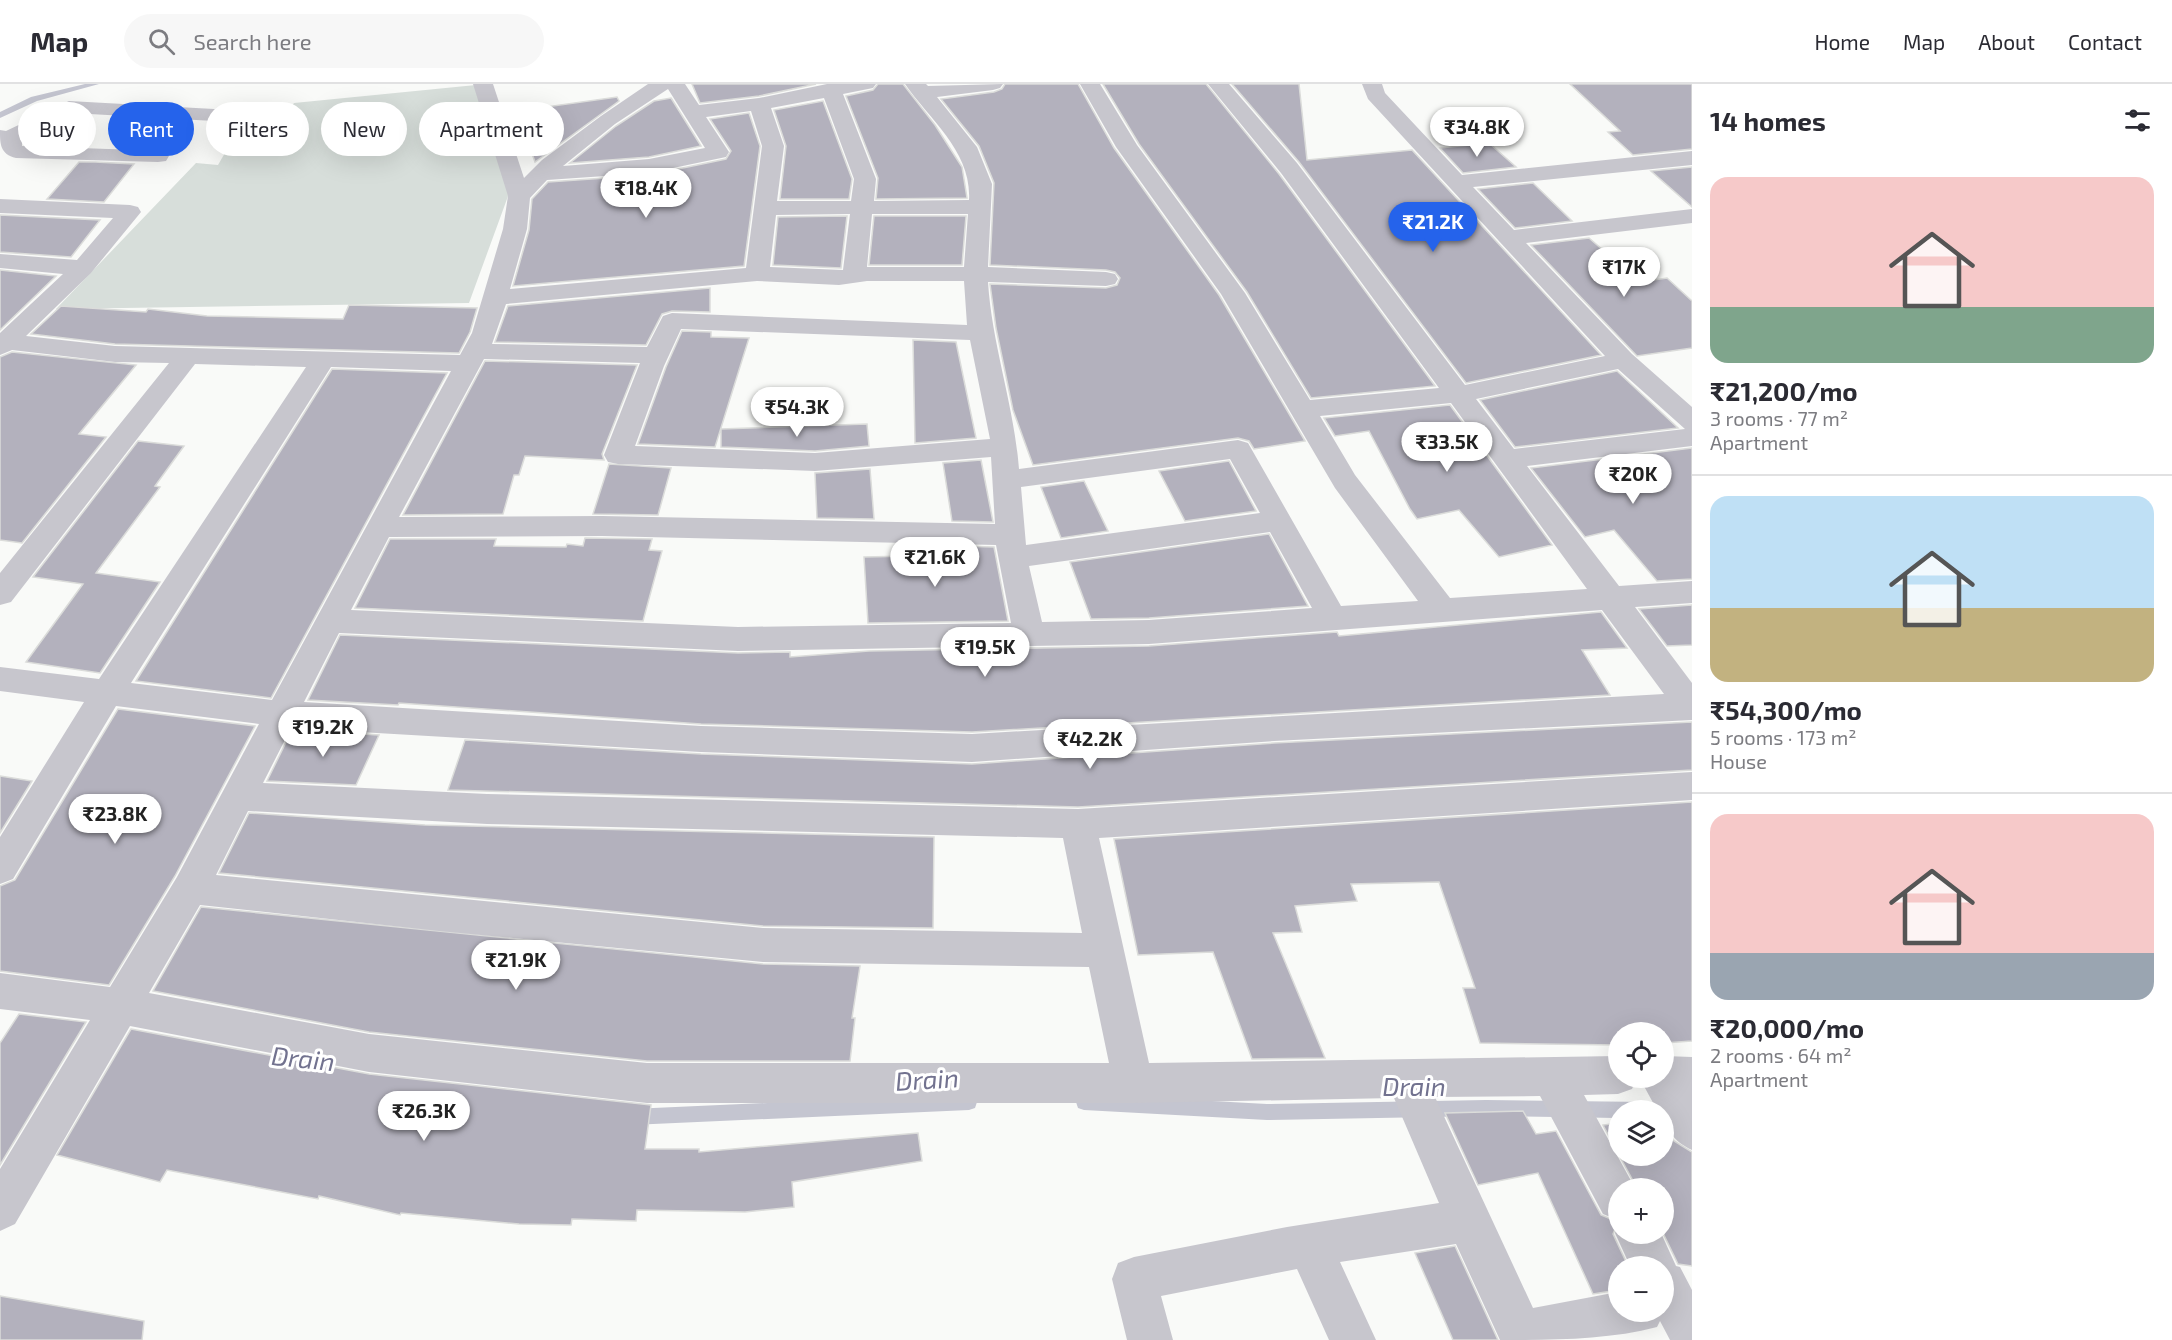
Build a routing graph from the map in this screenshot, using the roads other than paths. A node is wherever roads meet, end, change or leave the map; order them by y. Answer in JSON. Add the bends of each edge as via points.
{"nodes":[{"id":1,"x":483,"y":84,"type":"edge"},
{"id":2,"x":662,"y":84,"type":"edge"},
{"id":3,"x":675,"y":84,"type":"edge"},
{"id":4,"x":866,"y":84,"type":"edge"},
{"id":5,"x":993,"y":84,"type":"edge"},
{"id":6,"x":1090,"y":84,"type":"edge"},
{"id":7,"x":1218,"y":84,"type":"edge"},
{"id":8,"x":1372,"y":84,"type":"edge"},
{"id":9,"x":107,"y":88,"type":"dead end"},
{"id":10,"x":920,"y":88,"type":"edge"},
{"id":11,"x":831,"y":89,"type":"junction"},
{"id":12,"x":79,"y":102,"type":"edge"},
{"id":13,"x":759,"y":104,"type":"junction"},
{"id":14,"x":96,"y":108,"type":"edge"},
{"id":15,"x":694,"y":112,"type":"junction"},
{"id":16,"x":206,"y":115,"type":"edge"},
{"id":17,"x":5,"y":139,"type":"edge"},
{"id":18,"x":108,"y":155,"type":"edge"},
{"id":19,"x":1692,"y":158,"type":"edge"},
{"id":20,"x":541,"y":174,"type":"junction"},
{"id":21,"x":1455,"y":182,"type":"junction"},
{"id":22,"x":519,"y":196,"type":"junction"},
{"id":23,"x":0,"y":206,"type":"edge"},
{"id":24,"x":862,"y":207,"type":"junction"},
{"id":25,"x":980,"y":207,"type":"junction"},
{"id":26,"x":765,"y":208,"type":"junction"},
{"id":27,"x":1692,"y":216,"type":"edge"},
{"id":28,"x":1508,"y":238,"type":"junction"},
{"id":29,"x":0,"y":261,"type":"edge"},
{"id":30,"x":83,"y":268,"type":"junction"},
{"id":31,"x":757,"y":274,"type":"junction"},
{"id":32,"x":976,"y":274,"type":"junction"},
{"id":33,"x":854,"y":276,"type":"junction"},
{"id":34,"x":1106,"y":279,"type":"dead end"},
{"id":35,"x":495,"y":298,"type":"junction"},
{"id":36,"x":981,"y":333,"type":"junction"},
{"id":37,"x":2,"y":343,"type":"edge"},
{"id":38,"x":656,"y":355,"type":"junction"},
{"id":39,"x":188,"y":356,"type":"junction"},
{"id":40,"x":473,"y":357,"type":"junction"},
{"id":41,"x":323,"y":360,"type":"junction"},
{"id":42,"x":1623,"y":360,"type":"junction"},
{"id":43,"x":1460,"y":394,"type":"junction"},
{"id":44,"x":1302,"y":409,"type":"junction"},
{"id":45,"x":1692,"y":422,"type":"edge"},
{"id":46,"x":1692,"y":437,"type":"edge"},
{"id":47,"x":1004,"y":447,"type":"junction"},
{"id":48,"x":1508,"y":459,"type":"junction"},
{"id":49,"x":1006,"y":480,"type":"junction"},
{"id":50,"x":1278,"y":521,"type":"junction"},
{"id":51,"x":380,"y":527,"type":"junction"},
{"id":52,"x":1011,"y":546,"type":"junction"},
{"id":53,"x":1692,"y":592,"type":"edge"},
{"id":54,"x":0,"y":594,"type":"edge"},
{"id":55,"x":1613,"y":599,"type":"junction"},
{"id":56,"x":1443,"y":611,"type":"junction"},
{"id":57,"x":1333,"y":620,"type":"junction"},
{"id":58,"x":331,"y":621,"type":"junction"},
{"id":59,"x":1029,"y":634,"type":"junction"},
{"id":60,"x":0,"y":679,"type":"edge"},
{"id":61,"x":108,"y":692,"type":"junction"},
{"id":62,"x":1691,"y":706,"type":"edge"},
{"id":63,"x":282,"y":714,"type":"junction"},
{"id":64,"x":1692,"y":786,"type":"edge"},
{"id":65,"x":239,"y":796,"type":"junction"},
{"id":66,"x":1078,"y":824,"type":"junction"},
{"id":67,"x":0,"y":868,"type":"edge"},
{"id":68,"x":190,"y":888,"type":"junction"},
{"id":69,"x":1103,"y":950,"type":"junction"},
{"id":70,"x":0,"y":991,"type":"edge"},
{"id":71,"x":120,"y":1006,"type":"junction"},
{"id":72,"x":1608,"y":1075,"type":"edge"},
{"id":73,"x":1674,"y":1077,"type":"edge"},
{"id":74,"x":1692,"y":1077,"type":"edge"},
{"id":75,"x":1553,"y":1078,"type":"junction"},
{"id":76,"x":1133,"y":1083,"type":"junction"},
{"id":77,"x":1668,"y":1088,"type":"edge"},
{"id":78,"x":1415,"y":1098,"type":"junction"},
{"id":79,"x":1692,"y":1129,"type":"edge"},
{"id":80,"x":1608,"y":1180,"type":"edge"},
{"id":81,"x":0,"y":1209,"type":"edge"},
{"id":82,"x":1468,"y":1220,"type":"junction"},
{"id":83,"x":1309,"y":1246,"type":"junction"},
{"id":84,"x":1608,"y":1319,"type":"edge"},
{"id":85,"x":1523,"y":1336,"type":"edge"},
{"id":86,"x":1150,"y":1340,"type":"edge"},
{"id":87,"x":1353,"y":1340,"type":"edge"}],
"edges":[{"from":1,"to":22,"type":"street"},
{"from":2,"to":20,"type":"street","via":[[608,120]]},
{"from":3,"to":15,"type":"street"},
{"from":4,"to":11,"type":"street"},
{"from":5,"to":10,"type":"street"},
{"from":6,"to":44,"type":"street","via":[[1127,147],[1233,293]]},
{"from":7,"to":43,"type":"street","via":[[1289,168]]},
{"from":8,"to":21,"type":"street","via":[[1375,95]]},
{"from":9,"to":12,"type":"street"},
{"from":10,"to":25,"type":"street","via":[[966,147],[981,184]]},
{"from":11,"to":13,"type":"street"},
{"from":11,"to":24,"type":"street","via":[[865,179]]},
{"from":13,"to":15,"type":"street"},
{"from":13,"to":26,"type":"street","via":[[773,146]]},
{"from":14,"to":16,"type":"street"},
{"from":15,"to":20,"type":"street","via":[[718,152],[649,166]]},
{"from":17,"to":18,"type":"street","via":[[16,152]]},
{"from":19,"to":21,"type":"street"},
{"from":20,"to":22,"type":"street"},
{"from":21,"to":28,"type":"street"},
{"from":22,"to":35,"type":"street","via":[[515,229]]},
{"from":23,"to":30,"type":"street","via":[[130,212]]},
{"from":24,"to":25,"type":"street"},
{"from":24,"to":26,"type":"street"},
{"from":24,"to":33,"type":"street"},
{"from":25,"to":32,"type":"street"},
{"from":26,"to":31,"type":"street"},
{"from":27,"to":28,"type":"street"},
{"from":28,"to":42,"type":"street"},
{"from":29,"to":30,"type":"street"},
{"from":30,"to":37,"type":"street"},
{"from":31,"to":33,"type":"street"},
{"from":31,"to":35,"type":"street"},
{"from":32,"to":33,"type":"street"},
{"from":32,"to":34,"type":"street"},
{"from":32,"to":36,"type":"street"},
{"from":35,"to":40,"type":"street"},
{"from":36,"to":38,"type":"street","via":[[672,321]]},
{"from":36,"to":47,"type":"street"},
{"from":37,"to":39,"type":"street","via":[[115,354]]},
{"from":38,"to":40,"type":"street"},
{"from":38,"to":47,"type":"street","via":[[618,455],[816,462]]},
{"from":39,"to":41,"type":"street"},
{"from":39,"to":54,"type":"street"},
{"from":40,"to":41,"type":"street"},
{"from":40,"to":51,"type":"street"},
{"from":41,"to":61,"type":"street"},
{"from":42,"to":43,"type":"street"},
{"from":42,"to":45,"type":"street"},
{"from":43,"to":44,"type":"street"},
{"from":43,"to":48,"type":"street"},
{"from":44,"to":56,"type":"street","via":[[1345,482]]},
{"from":46,"to":48,"type":"street"},
{"from":47,"to":49,"type":"street"},
{"from":48,"to":55,"type":"street"},
{"from":49,"to":50,"type":"street","via":[[1238,449]]},
{"from":49,"to":52,"type":"street"},
{"from":50,"to":52,"type":"street"},
{"from":50,"to":57,"type":"street"},
{"from":51,"to":52,"type":"street","via":[[602,526]]},
{"from":51,"to":58,"type":"street"},
{"from":52,"to":59,"type":"street"},
{"from":53,"to":55,"type":"street"},
{"from":55,"to":56,"type":"street"},
{"from":55,"to":62,"type":"street"},
{"from":56,"to":57,"type":"street"},
{"from":57,"to":59,"type":"street","via":[[1149,632]]},
{"from":58,"to":59,"type":"street","via":[[738,639]]},
{"from":58,"to":63,"type":"street"},
{"from":60,"to":61,"type":"street"},
{"from":61,"to":63,"type":"street"},
{"from":61,"to":67,"type":"street"},
{"from":62,"to":63,"type":"street","via":[[1434,718],[972,748],[701,739]]},
{"from":63,"to":65,"type":"street"},
{"from":64,"to":66,"type":"street"},
{"from":65,"to":66,"type":"street","via":[[488,809]]},
{"from":65,"to":68,"type":"street"},
{"from":66,"to":69,"type":"street"},
{"from":68,"to":69,"type":"street","via":[[763,945]]},
{"from":68,"to":71,"type":"street"},
{"from":69,"to":76,"type":"street"},
{"from":70,"to":71,"type":"street"},
{"from":71,"to":76,"type":"street","via":[[369,1053],[648,1083]]},
{"from":71,"to":81,"type":"street"},
{"from":72,"to":75,"type":"street"},
{"from":73,"to":74,"type":"street"},
{"from":75,"to":78,"type":"street"},
{"from":75,"to":80,"type":"street"},
{"from":76,"to":78,"type":"street"},
{"from":77,"to":79,"type":"street"},
{"from":78,"to":82,"type":"street"},
{"from":82,"to":83,"type":"street"},
{"from":82,"to":85,"type":"street"},
{"from":83,"to":86,"type":"street","via":[[1134,1279]]},
{"from":83,"to":87,"type":"street"},
{"from":84,"to":85,"type":"street"}]}
